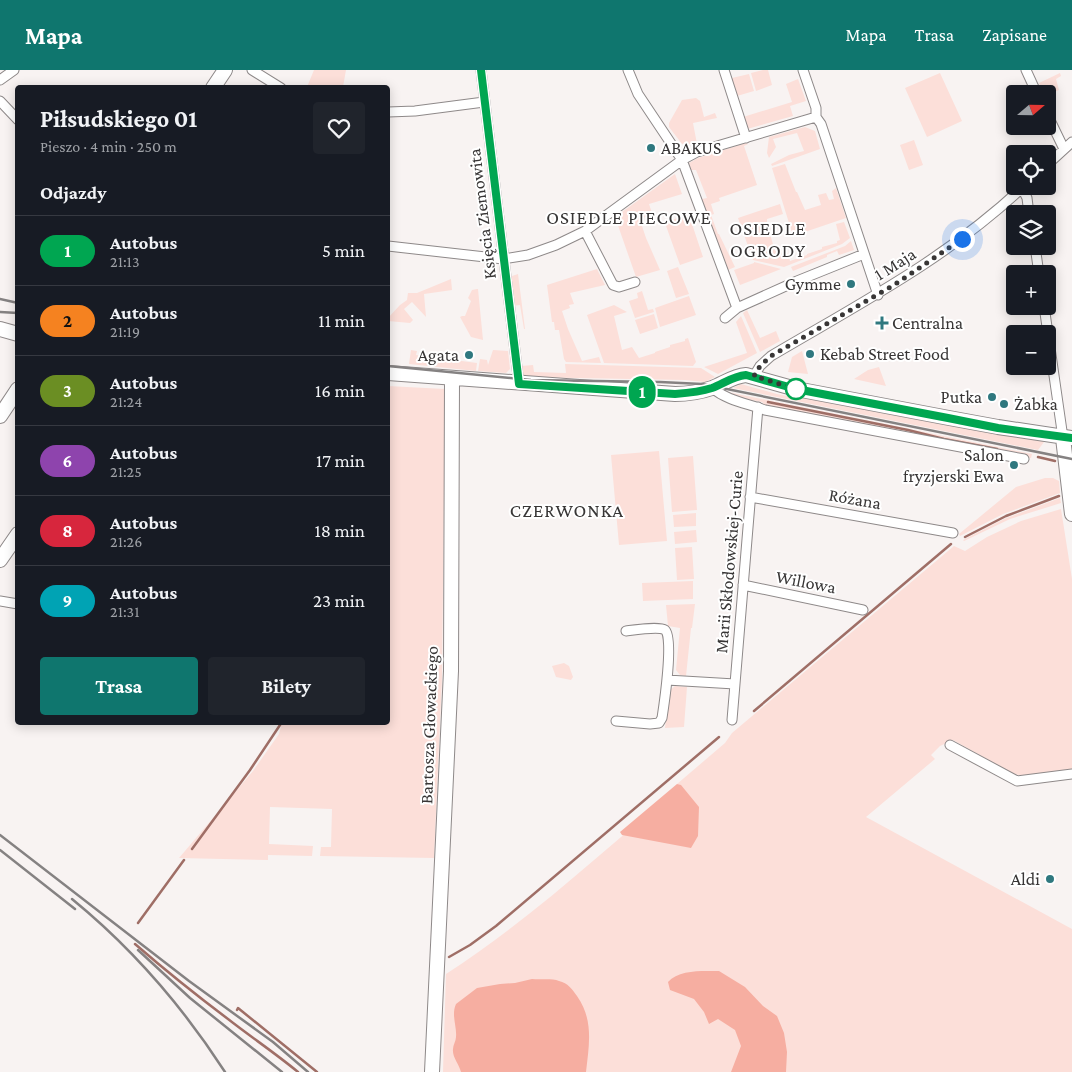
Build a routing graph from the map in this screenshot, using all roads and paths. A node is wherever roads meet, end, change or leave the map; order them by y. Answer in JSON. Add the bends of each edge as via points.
{"nodes":[{"id":1,"x":14,"y":70,"type":"edge"},
{"id":2,"x":225,"y":70,"type":"edge"},
{"id":3,"x":252,"y":70,"type":"edge"},
{"id":4,"x":481,"y":70,"type":"edge"},
{"id":5,"x":628,"y":70,"type":"edge"},
{"id":6,"x":724,"y":70,"type":"edge"},
{"id":7,"x":803,"y":70,"type":"edge"},
{"id":8,"x":1026,"y":70,"type":"edge"},
{"id":9,"x":0,"y":80,"type":"edge"},
{"id":10,"x":215,"y":85,"type":"edge"},
{"id":11,"x":276,"y":85,"type":"edge"},
{"id":12,"x":1033,"y":85,"type":"edge"},
{"id":13,"x":0,"y":102,"type":"edge"},
{"id":14,"x":484,"y":102,"type":"junction"},
{"id":15,"x":390,"y":112,"type":"edge"},
{"id":16,"x":15,"y":117,"type":"edge"},
{"id":17,"x":816,"y":117,"type":"junction"},
{"id":18,"x":1056,"y":132,"type":"edge"},
{"id":19,"x":746,"y":138,"type":"junction"},
{"id":20,"x":1072,"y":142,"type":"edge"},
{"id":21,"x":1064,"y":149,"type":"junction"},
{"id":22,"x":1056,"y":156,"type":"edge"},
{"id":23,"x":682,"y":160,"type":"junction"},
{"id":24,"x":1013,"y":195,"type":"edge"},
{"id":25,"x":584,"y":231,"type":"junction"},
{"id":26,"x":390,"y":246,"type":"edge"},
{"id":27,"x":864,"y":254,"type":"junction"},
{"id":28,"x":503,"y":258,"type":"junction"},
{"id":29,"x":636,"y":282,"type":"dead end"},
{"id":30,"x":878,"y":295,"type":"junction"},
{"id":31,"x":737,"y":308,"type":"junction"},
{"id":32,"x":1046,"y":315,"type":"edge"},
{"id":33,"x":725,"y":318,"type":"dead end"},
{"id":34,"x":0,"y":329,"type":"edge"},
{"id":35,"x":15,"y":333,"type":"edge"},
{"id":36,"x":390,"y":373,"type":"edge"},
{"id":37,"x":754,"y":376,"type":"junction"},
{"id":38,"x":452,"y":379,"type":"junction"},
{"id":39,"x":519,"y":384,"type":"junction"},
{"id":40,"x":712,"y":388,"type":"junction"},
{"id":41,"x":15,"y":394,"type":"edge"},
{"id":42,"x":758,"y":407,"type":"junction"},
{"id":43,"x":0,"y":416,"type":"edge"},
{"id":44,"x":1068,"y":438,"type":"edge"},
{"id":45,"x":1024,"y":459,"type":"dead end"},
{"id":46,"x":750,"y":496,"type":"junction"},
{"id":47,"x":1072,"y":514,"type":"edge"},
{"id":48,"x":953,"y":533,"type":"dead end"},
{"id":49,"x":15,"y":538,"type":"edge"},
{"id":50,"x":0,"y":560,"type":"edge"},
{"id":51,"x":743,"y":585,"type":"junction"},
{"id":52,"x":0,"y":601,"type":"edge"},
{"id":53,"x":15,"y":604,"type":"edge"},
{"id":54,"x":863,"y":610,"type":"dead end"},
{"id":55,"x":626,"y":631,"type":"dead end"},
{"id":56,"x":667,"y":680,"type":"junction"},
{"id":57,"x":735,"y":684,"type":"junction"},
{"id":58,"x":732,"y":720,"type":"dead end"},
{"id":59,"x":616,"y":721,"type":"dead end"},
{"id":60,"x":950,"y":745,"type":"dead end"},
{"id":61,"x":1072,"y":774,"type":"edge"},
{"id":62,"x":432,"y":1072,"type":"edge"}],
"edges":[{"from":1,"to":9,"type":"street"},
{"from":2,"to":10,"type":"street"},
{"from":3,"to":11,"type":"street"},
{"from":4,"to":14,"type":"street","name":"Księcia Ziemowita"},
{"from":5,"to":23,"type":"street","via":[[638,94]]},
{"from":6,"to":19,"type":"street"},
{"from":7,"to":17,"type":"street"},
{"from":8,"to":12,"type":"street"},
{"from":13,"to":16,"type":"street"},
{"from":14,"to":15,"type":"street"},
{"from":14,"to":28,"type":"street","name":"Księcia Ziemowita"},
{"from":17,"to":19,"type":"street"},
{"from":17,"to":27,"type":"street","via":[[822,124]]},
{"from":18,"to":21,"type":"street"},
{"from":19,"to":23,"type":"street","via":[[697,152]]},
{"from":20,"to":21,"type":"street"},
{"from":21,"to":22,"type":"street"},
{"from":23,"to":25,"type":"street"},
{"from":23,"to":31,"type":"street"},
{"from":24,"to":30,"type":"street","name":"1 Maja","via":[[948,249]]},
{"from":25,"to":28,"type":"street","via":[[528,255]]},
{"from":25,"to":29,"type":"street","via":[[613,285],[619,287]]},
{"from":26,"to":28,"type":"street"},
{"from":27,"to":30,"type":"street"},
{"from":27,"to":31,"type":"street"},
{"from":28,"to":39,"type":"street","name":"Księcia Ziemowita"},
{"from":30,"to":37,"type":"street","name":"1 Maja","via":[[771,356]]},
{"from":31,"to":33,"type":"street"},
{"from":32,"to":44,"type":"street"},
{"from":34,"to":35,"type":"street"},
{"from":36,"to":38,"type":"street"},
{"from":37,"to":40,"type":"street","via":[[738,376]]},
{"from":37,"to":44,"type":"street","via":[[796,389],[998,428]]},
{"from":38,"to":39,"type":"street"},
{"from":38,"to":62,"type":"street","name":"Bartosza Głowackiego","via":[[451,671]]},
{"from":39,"to":40,"type":"street","via":[[675,394]]},
{"from":40,"to":42,"type":"street","via":[[730,400]]},
{"from":41,"to":43,"type":"street"},
{"from":42,"to":45,"type":"street"},
{"from":42,"to":46,"type":"street","name":"Marii Skłodowskiej-Curie"},
{"from":44,"to":47,"type":"street"},
{"from":46,"to":48,"type":"street","name":"Różana"},
{"from":46,"to":51,"type":"street","name":"Marii Skłodowskiej-Curie"},
{"from":49,"to":50,"type":"street"},
{"from":51,"to":54,"type":"street","name":"Willowa"},
{"from":51,"to":57,"type":"street","name":"Marii Skłodowskiej-Curie"},
{"from":52,"to":53,"type":"street"},
{"from":55,"to":56,"type":"street","via":[[657,628],[666,631]]},
{"from":56,"to":57,"type":"street"},
{"from":56,"to":59,"type":"street","via":[[659,723]]},
{"from":57,"to":58,"type":"street","name":"Marii Skłodowskiej-Curie"},
{"from":60,"to":61,"type":"street","via":[[1017,780]]}]}
